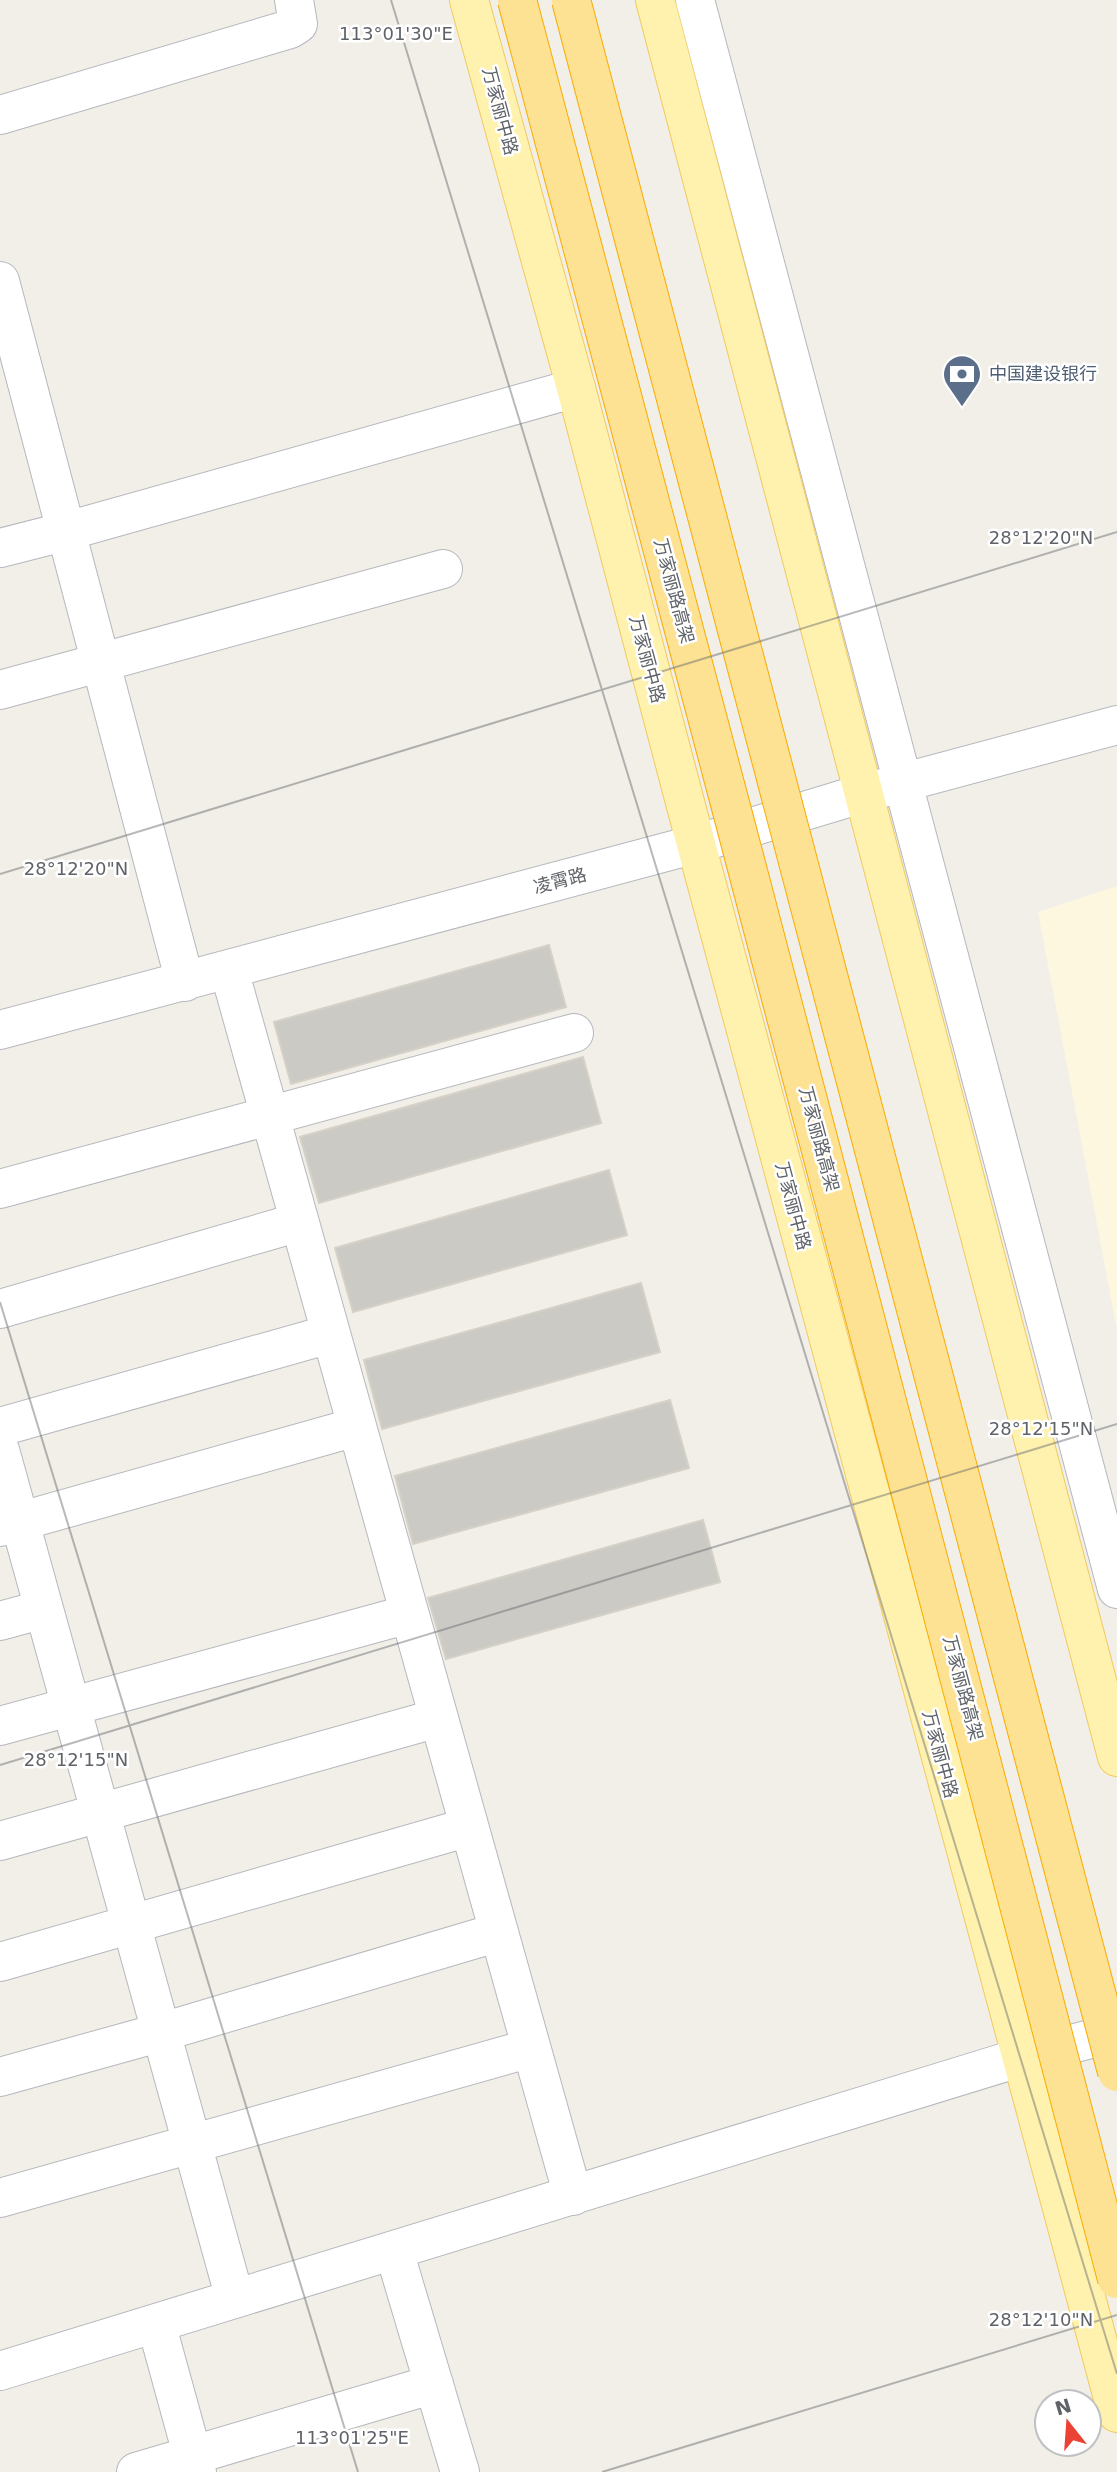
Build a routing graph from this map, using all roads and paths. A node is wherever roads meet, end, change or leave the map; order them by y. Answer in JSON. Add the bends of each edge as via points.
{"nodes":[{"id":1,"x":294,"y":0,"type":"edge"},
{"id":2,"x":469,"y":0,"type":"edge"},
{"id":3,"x":517,"y":0,"type":"edge"},
{"id":4,"x":571,"y":0,"type":"edge"},
{"id":5,"x":655,"y":0,"type":"edge"},
{"id":6,"x":695,"y":0,"type":"edge"},
{"id":7,"x":0,"y":115,"type":"edge"},
{"id":8,"x":0,"y":281,"type":"edge"},
{"id":9,"x":576,"y":388,"type":"junction"},
{"id":10,"x":66,"y":531,"type":"junction"},
{"id":11,"x":0,"y":548,"type":"edge"},
{"id":12,"x":443,"y":569,"type":"dead end"},
{"id":13,"x":101,"y":663,"type":"junction"},
{"id":14,"x":0,"y":690,"type":"edge"},
{"id":15,"x":1117,"y":725,"type":"edge"},
{"id":16,"x":903,"y":782,"type":"junction"},
{"id":17,"x":864,"y":793,"type":"junction"},
{"id":18,"x":696,"y":844,"type":"junction"},
{"id":19,"x":229,"y":970,"type":"junction"},
{"id":20,"x":185,"y":982,"type":"junction"},
{"id":21,"x":0,"y":1030,"type":"edge"},
{"id":22,"x":573,"y":1033,"type":"dead end"},
{"id":23,"x":269,"y":1115,"type":"junction"},
{"id":24,"x":0,"y":1189,"type":"edge"},
{"id":25,"x":299,"y":1222,"type":"junction"},
{"id":26,"x":0,"y":1309,"type":"edge"},
{"id":27,"x":330,"y":1334,"type":"junction"},
{"id":28,"x":0,"y":1427,"type":"edge"},
{"id":29,"x":356,"y":1427,"type":"junction"},
{"id":30,"x":0,"y":1450,"type":"edge"},
{"id":31,"x":10,"y":1524,"type":"edge"},
{"id":32,"x":1117,"y":1589,"type":"edge"},
{"id":33,"x":44,"y":1609,"type":"junction"},
{"id":34,"x":409,"y":1614,"type":"junction"},
{"id":35,"x":0,"y":1621,"type":"edge"},
{"id":36,"x":71,"y":1705,"type":"junction"},
{"id":37,"x":438,"y":1718,"type":"junction"},
{"id":38,"x":0,"y":1726,"type":"edge"},
{"id":39,"x":1117,"y":1757,"type":"edge"},
{"id":40,"x":101,"y":1812,"type":"junction"},
{"id":41,"x":469,"y":1827,"type":"junction"},
{"id":42,"x":0,"y":1841,"type":"edge"},
{"id":43,"x":132,"y":1925,"type":"junction"},
{"id":44,"x":499,"y":1932,"type":"junction"},
{"id":45,"x":0,"y":1962,"type":"edge"},
{"id":46,"x":162,"y":2032,"type":"junction"},
{"id":47,"x":1117,"y":2032,"type":"edge"},
{"id":48,"x":531,"y":2048,"type":"junction"},
{"id":49,"x":1022,"y":2057,"type":"junction"},
{"id":50,"x":1117,"y":2072,"type":"edge"},
{"id":51,"x":0,"y":2077,"type":"edge"},
{"id":52,"x":192,"y":2144,"type":"junction"},
{"id":53,"x":573,"y":2196,"type":"junction"},
{"id":54,"x":0,"y":2198,"type":"edge"},
{"id":55,"x":394,"y":2250,"type":"junction"},
{"id":56,"x":1117,"y":2279,"type":"edge"},
{"id":57,"x":235,"y":2299,"type":"junction"},
{"id":58,"x":156,"y":2323,"type":"junction"},
{"id":59,"x":0,"y":2371,"type":"edge"},
{"id":60,"x":434,"y":2384,"type":"junction"},
{"id":61,"x":1117,"y":2413,"type":"edge"},
{"id":62,"x":195,"y":2464,"type":"edge"},
{"id":63,"x":136,"y":2472,"type":"edge"},
{"id":64,"x":460,"y":2472,"type":"edge"}],
"edges":[{"from":1,"to":7,"type":"street","via":[[298,23],[290,29]]},
{"from":2,"to":9,"type":"main road","name":"万家丽中路"},
{"from":3,"to":56,"type":"highway","name":"万家丽路高架","bridge":true},
{"from":4,"to":50,"type":"highway","bridge":true},
{"from":5,"to":17,"type":"main road"},
{"from":6,"to":16,"type":"street"},
{"from":8,"to":10,"type":"street"},
{"from":9,"to":10,"type":"street"},
{"from":9,"to":18,"type":"main road","name":"万家丽中路"},
{"from":10,"to":11,"type":"street"},
{"from":10,"to":13,"type":"street"},
{"from":12,"to":13,"type":"street"},
{"from":13,"to":14,"type":"street"},
{"from":13,"to":20,"type":"street"},
{"from":15,"to":16,"type":"street","name":"凌霄路"},
{"from":16,"to":17,"type":"street","name":"凌霄路"},
{"from":16,"to":32,"type":"street"},
{"from":17,"to":18,"type":"street","name":"凌霄路"},
{"from":17,"to":39,"type":"main road"},
{"from":18,"to":19,"type":"street","name":"凌霄路"},
{"from":18,"to":49,"type":"main road","name":"万家丽中路"},
{"from":19,"to":20,"type":"street","name":"凌霄路"},
{"from":19,"to":23,"type":"street"},
{"from":20,"to":21,"type":"street","name":"凌霄路"},
{"from":22,"to":23,"type":"street"},
{"from":23,"to":24,"type":"street"},
{"from":23,"to":25,"type":"street"},
{"from":25,"to":26,"type":"street"},
{"from":25,"to":27,"type":"street"},
{"from":27,"to":28,"type":"street"},
{"from":27,"to":29,"type":"street"},
{"from":29,"to":31,"type":"street"},
{"from":29,"to":34,"type":"street"},
{"from":30,"to":31,"type":"street"},
{"from":31,"to":33,"type":"street"},
{"from":33,"to":35,"type":"street"},
{"from":33,"to":36,"type":"street"},
{"from":34,"to":36,"type":"street"},
{"from":34,"to":37,"type":"street"},
{"from":36,"to":38,"type":"street"},
{"from":36,"to":40,"type":"street"},
{"from":37,"to":40,"type":"street"},
{"from":37,"to":41,"type":"street"},
{"from":40,"to":42,"type":"street"},
{"from":40,"to":43,"type":"street"},
{"from":41,"to":43,"type":"street"},
{"from":41,"to":44,"type":"street"},
{"from":43,"to":45,"type":"street"},
{"from":43,"to":46,"type":"street"},
{"from":44,"to":46,"type":"street"},
{"from":44,"to":48,"type":"street"},
{"from":46,"to":51,"type":"street"},
{"from":46,"to":52,"type":"street"},
{"from":47,"to":49,"type":"street"},
{"from":48,"to":52,"type":"street"},
{"from":48,"to":53,"type":"street"},
{"from":49,"to":53,"type":"street"},
{"from":49,"to":61,"type":"main road","name":"万家丽中路"},
{"from":52,"to":54,"type":"street"},
{"from":52,"to":57,"type":"street"},
{"from":53,"to":55,"type":"street"},
{"from":55,"to":57,"type":"street"},
{"from":55,"to":60,"type":"street"},
{"from":57,"to":58,"type":"street"},
{"from":58,"to":59,"type":"street"},
{"from":58,"to":62,"type":"street"},
{"from":60,"to":62,"type":"street"},
{"from":60,"to":64,"type":"street"},
{"from":62,"to":63,"type":"street"}]}
